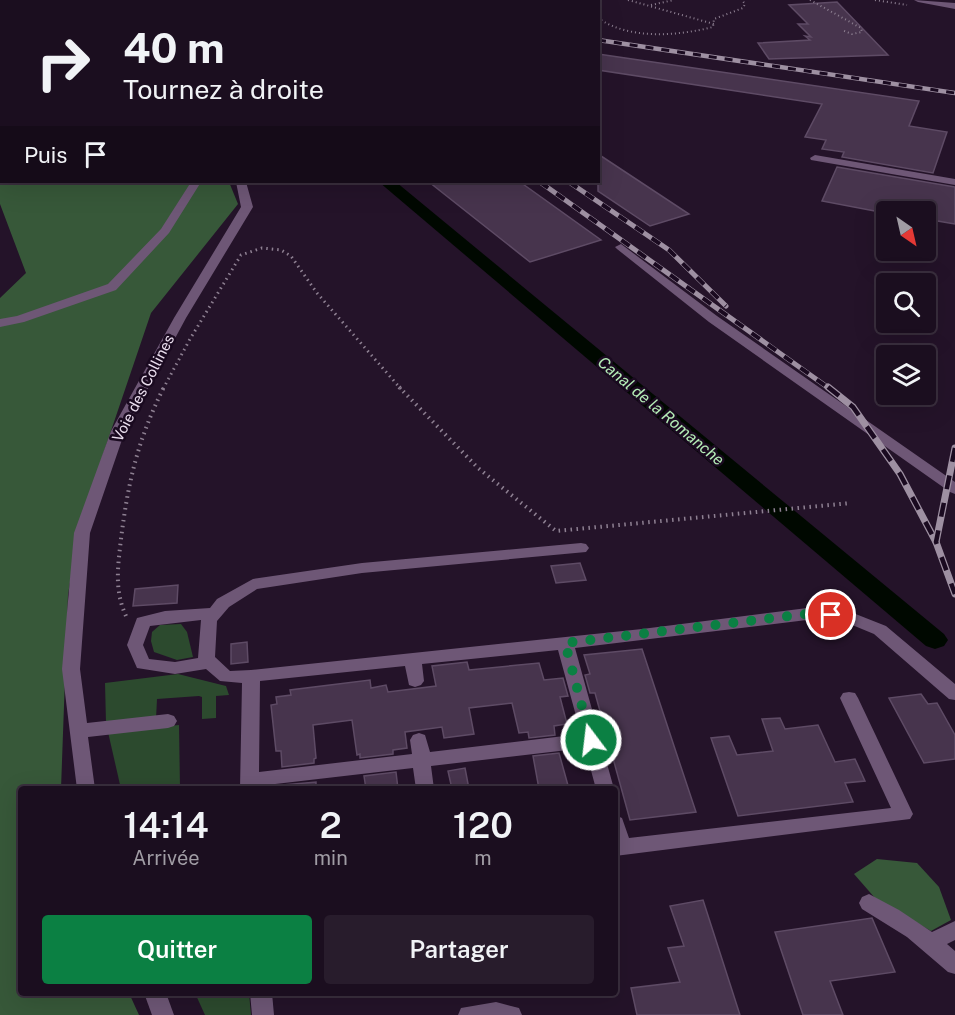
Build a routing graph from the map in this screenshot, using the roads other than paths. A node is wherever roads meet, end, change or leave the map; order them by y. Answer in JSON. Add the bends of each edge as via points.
{"nodes":[{"id":1,"x":918,"y":0,"type":"edge"},
{"id":2,"x":955,"y":6,"type":"edge"},
{"id":3,"x":815,"y":158,"type":"dead end"},
{"id":4,"x":955,"y":182,"type":"edge"},
{"id":5,"x":195,"y":183,"type":"edge"},
{"id":6,"x":241,"y":183,"type":"edge"},
{"id":7,"x":621,"y":247,"type":"dead end"},
{"id":8,"x":0,"y":323,"type":"edge"},
{"id":9,"x":955,"y":489,"type":"edge"},
{"id":10,"x":581,"y":548,"type":"dead end"},
{"id":11,"x":215,"y":613,"type":"junction"},
{"id":12,"x":565,"y":643,"type":"junction"},
{"id":13,"x":413,"y":659,"type":"junction"},
{"id":14,"x":210,"y":663,"type":"junction"},
{"id":15,"x":251,"y":676,"type":"junction"},
{"id":16,"x":415,"y":681,"type":"dead end"},
{"id":17,"x":955,"y":694,"type":"edge"},
{"id":18,"x":849,"y":698,"type":"dead end"},
{"id":19,"x":168,"y":721,"type":"dead end"},
{"id":20,"x":79,"y":731,"type":"junction"},
{"id":21,"x":420,"y":740,"type":"dead end"},
{"id":22,"x":591,"y":740,"type":"junction"},
{"id":23,"x":422,"y":760,"type":"junction"},
{"id":24,"x":249,"y":784,"type":"edge"},
{"id":25,"x":86,"y":786,"type":"edge"},
{"id":26,"x":425,"y":786,"type":"edge"},
{"id":27,"x":604,"y":786,"type":"edge"},
{"id":28,"x":618,"y":847,"type":"edge"},
{"id":29,"x":869,"y":903,"type":"dead end"},
{"id":30,"x":955,"y":930,"type":"edge"},
{"id":31,"x":932,"y":942,"type":"junction"},
{"id":32,"x":955,"y":965,"type":"edge"},
{"id":33,"x":156,"y":996,"type":"edge"},
{"id":34,"x":261,"y":996,"type":"edge"},
{"id":35,"x":164,"y":1015,"type":"edge"},
{"id":36,"x":263,"y":1015,"type":"edge"},
{"id":37,"x":469,"y":1015,"type":"edge"},
{"id":38,"x":511,"y":1015,"type":"edge"}],
"edges":[{"from":1,"to":2,"type":"street"},
{"from":3,"to":4,"type":"street"},
{"from":5,"to":8,"type":"street","via":[[165,231],[112,287]]},
{"from":6,"to":20,"type":"street","name":"Voie des Collines","via":[[247,207],[118,431],[82,533],[71,669]]},
{"from":7,"to":9,"type":"street","via":[[713,320]]},
{"from":10,"to":11,"type":"street","via":[[306,575],[253,584],[223,603]]},
{"from":11,"to":14,"type":"street","via":[[209,620],[206,659]]},
{"from":11,"to":14,"type":"street","via":[[143,622],[135,645],[143,664],[175,668]]},
{"from":12,"to":13,"type":"street"},
{"from":12,"to":17,"type":"street","via":[[815,613],[848,617],[880,630]]},
{"from":12,"to":22,"type":"street"},
{"from":13,"to":15,"type":"street"},
{"from":13,"to":16,"type":"street"},
{"from":14,"to":15,"type":"street","via":[[226,677]]},
{"from":15,"to":24,"type":"street"},
{"from":18,"to":28,"type":"street","via":[[903,814]]},
{"from":19,"to":20,"type":"street"},
{"from":20,"to":25,"type":"street","name":"Voie des Collines"},
{"from":21,"to":23,"type":"street"},
{"from":22,"to":23,"type":"street"},
{"from":22,"to":27,"type":"street"},
{"from":23,"to":24,"type":"street"},
{"from":23,"to":26,"type":"street"},
{"from":29,"to":31,"type":"street"},
{"from":30,"to":31,"type":"street"},
{"from":31,"to":32,"type":"street"},
{"from":33,"to":35,"type":"street"},
{"from":34,"to":36,"type":"street"},
{"from":37,"to":38,"type":"street"}]}
